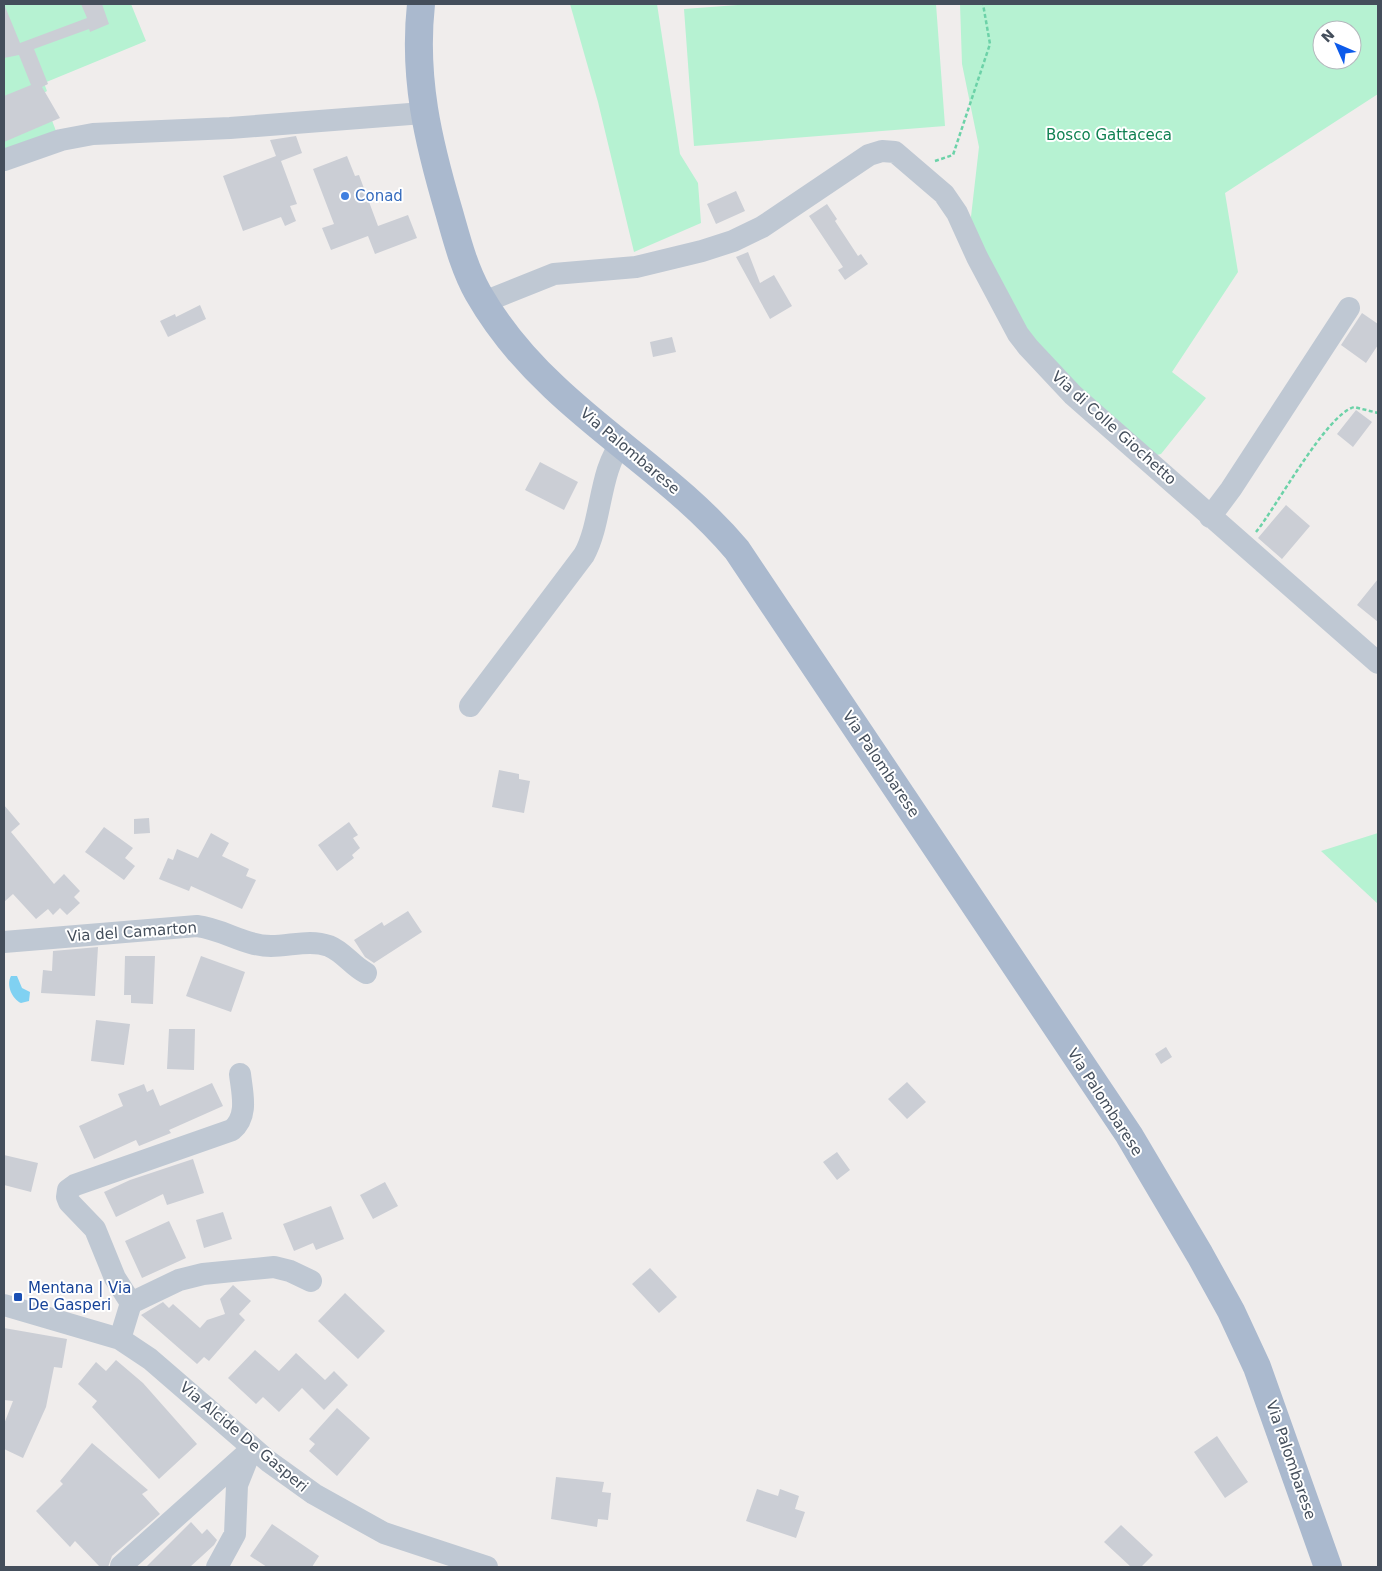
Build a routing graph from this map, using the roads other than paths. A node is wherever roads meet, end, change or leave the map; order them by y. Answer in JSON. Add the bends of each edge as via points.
{"nodes":[{"id":1,"x":421,"y":4,"type":"edge"},
{"id":2,"x":423,"y":113,"type":"junction"},
{"id":3,"x":4,"y":160,"type":"edge"},
{"id":4,"x":484,"y":302,"type":"junction"},
{"id":5,"x":1348,"y":308,"type":"dead end"},
{"id":6,"x":622,"y":443,"type":"junction"},
{"id":7,"x":1210,"y":517,"type":"junction"},
{"id":8,"x":1378,"y":663,"type":"edge"},
{"id":9,"x":470,"y":706,"type":"dead end"},
{"id":10,"x":4,"y":942,"type":"edge"},
{"id":11,"x":366,"y":973,"type":"dead end"},
{"id":12,"x":240,"y":1074,"type":"dead end"},
{"id":13,"x":311,"y":1281,"type":"dead end"},
{"id":14,"x":8,"y":1301,"type":"edge"},
{"id":15,"x":131,"y":1303,"type":"junction"},
{"id":16,"x":120,"y":1339,"type":"junction"},
{"id":17,"x":253,"y":1448,"type":"junction"},
{"id":18,"x":121,"y":1566,"type":"edge"},
{"id":19,"x":217,"y":1567,"type":"edge"},
{"id":20,"x":487,"y":1567,"type":"edge"},
{"id":21,"x":1328,"y":1567,"type":"edge"}],
"edges":[{"from":1,"to":2,"type":"main road","name":"Via Palombarese","via":[[418,56]]},
{"from":2,"to":3,"type":"street","via":[[211,129],[93,134],[61,140]]},
{"from":2,"to":4,"type":"main road","name":"Via Palombarese","via":[[462,256]]},
{"from":4,"to":6,"type":"main road","name":"Via Palombarese","via":[[532,365],[564,397]]},
{"from":4,"to":7,"type":"street","name":"Via di Colle Giochetto","via":[[554,274],[642,266],[733,241],[762,227],[866,157],[878,152],[895,152],[950,201],[1002,305],[1028,347],[1084,405]]},
{"from":5,"to":7,"type":"street"},
{"from":6,"to":9,"type":"street","via":[[612,461],[594,531],[584,555]]},
{"from":6,"to":21,"type":"main road","name":"Via Palombarese","via":[[702,512],[737,550],[1129,1135],[1244,1337],[1280,1427]]},
{"from":7,"to":8,"type":"street","name":"Via di Colle Giochetto"},
{"from":10,"to":11,"type":"street","name":"Via del Camarton","via":[[197,926],[260,945],[324,944],[338,950]]},
{"from":12,"to":15,"type":"street","via":[[243,1115],[232,1130],[68,1190],[69,1202],[95,1229],[114,1278]]},
{"from":13,"to":15,"type":"street","via":[[274,1268],[203,1274],[179,1280]]},
{"from":14,"to":16,"type":"street","name":"Via Alcide De Gasperi"},
{"from":15,"to":16,"type":"street"},
{"from":16,"to":17,"type":"street","name":"Via Alcide De Gasperi","via":[[161,1368]]},
{"from":17,"to":18,"type":"street"},
{"from":17,"to":19,"type":"street","via":[[237,1485],[235,1534]]},
{"from":17,"to":20,"type":"street","name":"Via Alcide De Gasperi","via":[[300,1485],[362,1522],[407,1542]]}]}
